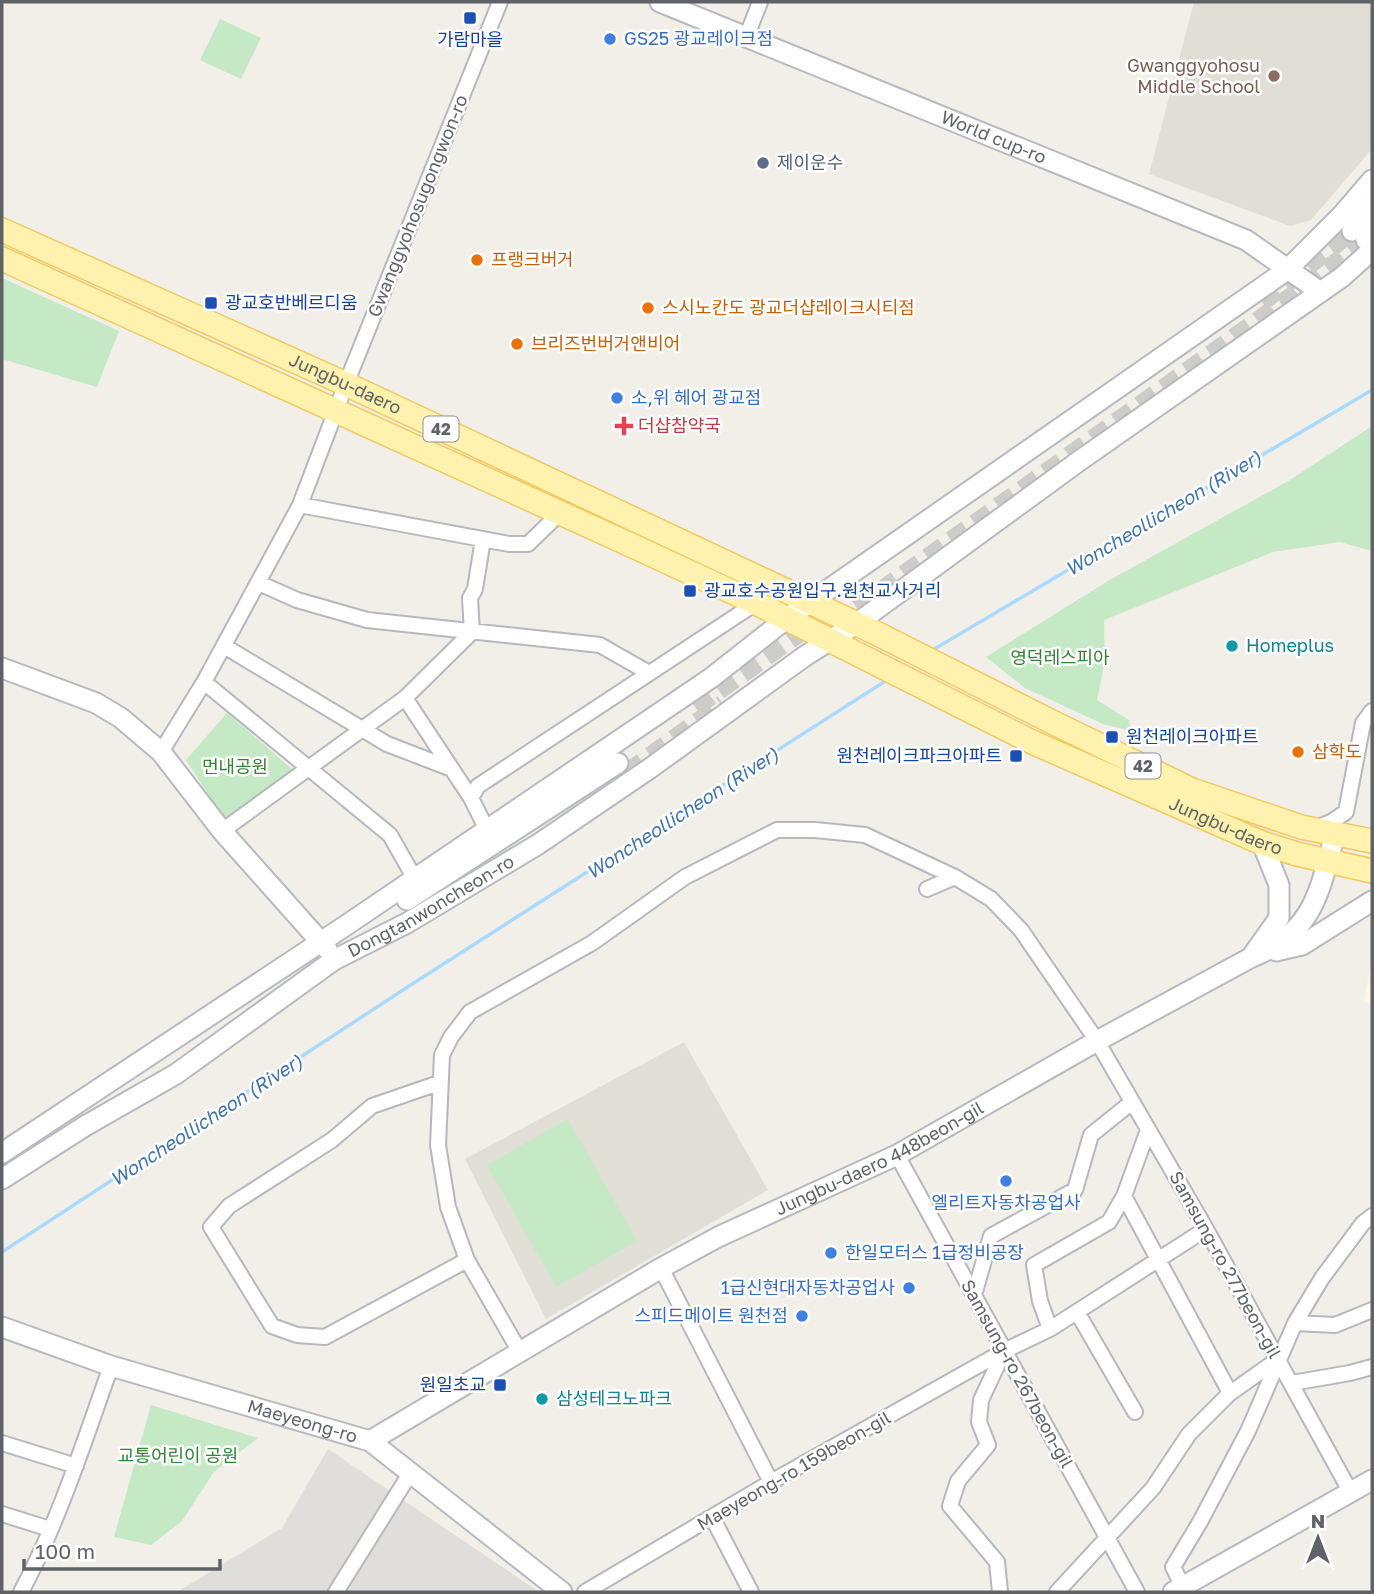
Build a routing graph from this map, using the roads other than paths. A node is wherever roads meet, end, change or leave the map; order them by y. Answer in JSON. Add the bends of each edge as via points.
{"nodes":[{"id":1,"x":500,"y":2,"type":"edge"},
{"id":2,"x":660,"y":2,"type":"edge"},
{"id":3,"x":760,"y":2,"type":"edge"},
{"id":4,"x":746,"y":38,"type":"junction"},
{"id":5,"x":1372,"y":180,"type":"edge"},
{"id":6,"x":1372,"y":206,"type":"edge"},
{"id":7,"x":2,"y":230,"type":"edge"},
{"id":8,"x":1366,"y":238,"type":"edge"},
{"id":9,"x":2,"y":260,"type":"edge"},
{"id":10,"x":1287,"y":270,"type":"junction"},
{"id":11,"x":1319,"y":291,"type":"junction"},
{"id":12,"x":346,"y":384,"type":"junction"},
{"id":13,"x":336,"y":411,"type":"junction"},
{"id":14,"x":300,"y":505,"type":"junction"},
{"id":15,"x":560,"y":513,"type":"junction"},
{"id":16,"x":483,"y":539,"type":"junction"},
{"id":17,"x":259,"y":583,"type":"junction"},
{"id":18,"x":756,"y":603,"type":"junction"},
{"id":19,"x":810,"y":603,"type":"junction"},
{"id":20,"x":786,"y":619,"type":"junction"},
{"id":21,"x":866,"y":629,"type":"junction"},
{"id":22,"x":471,"y":632,"type":"junction"},
{"id":23,"x":838,"y":645,"type":"junction"},
{"id":24,"x":224,"y":646,"type":"junction"},
{"id":25,"x":2,"y":667,"type":"edge"},
{"id":26,"x":649,"y":673,"type":"junction"},
{"id":27,"x":204,"y":682,"type":"junction"},
{"id":28,"x":405,"y":698,"type":"junction"},
{"id":29,"x":1372,"y":711,"type":"edge"},
{"id":30,"x":362,"y":730,"type":"junction"},
{"id":31,"x":161,"y":752,"type":"junction"},
{"id":32,"x":309,"y":768,"type":"junction"},
{"id":33,"x":452,"y":769,"type":"junction"},
{"id":34,"x":471,"y":798,"type":"junction"},
{"id":35,"x":1346,"y":812,"type":"junction"},
{"id":36,"x":487,"y":830,"type":"junction"},
{"id":37,"x":1312,"y":830,"type":"junction"},
{"id":38,"x":222,"y":831,"type":"junction"},
{"id":39,"x":1335,"y":834,"type":"junction"},
{"id":40,"x":1368,"y":841,"type":"edge"},
{"id":41,"x":1262,"y":843,"type":"junction"},
{"id":42,"x":1328,"y":861,"type":"junction"},
{"id":43,"x":1372,"y":871,"type":"edge"},
{"id":44,"x":955,"y":877,"type":"junction"},
{"id":45,"x":415,"y":879,"type":"junction"},
{"id":46,"x":927,"y":889,"type":"dead end"},
{"id":47,"x":1372,"y":901,"type":"edge"},
{"id":48,"x":321,"y":940,"type":"junction"},
{"id":49,"x":1252,"y":957,"type":"junction"},
{"id":50,"x":334,"y":960,"type":"junction"},
{"id":51,"x":1097,"y":1041,"type":"junction"},
{"id":52,"x":439,"y":1083,"type":"junction"},
{"id":53,"x":1132,"y":1102,"type":"junction"},
{"id":54,"x":1148,"y":1130,"type":"junction"},
{"id":55,"x":2,"y":1153,"type":"edge"},
{"id":56,"x":897,"y":1155,"type":"junction"},
{"id":57,"x":2,"y":1179,"type":"edge"},
{"id":58,"x":1124,"y":1196,"type":"junction"},
{"id":59,"x":1372,"y":1216,"type":"edge"},
{"id":60,"x":1206,"y":1229,"type":"junction"},
{"id":61,"x":467,"y":1260,"type":"junction"},
{"id":62,"x":1159,"y":1260,"type":"junction"},
{"id":63,"x":661,"y":1268,"type":"junction"},
{"id":64,"x":974,"y":1295,"type":"junction"},
{"id":65,"x":1372,"y":1310,"type":"edge"},
{"id":66,"x":1077,"y":1312,"type":"junction"},
{"id":67,"x":1295,"y":1323,"type":"junction"},
{"id":68,"x":2,"y":1327,"type":"edge"},
{"id":69,"x":1050,"y":1329,"type":"junction"},
{"id":70,"x":1004,"y":1351,"type":"junction"},
{"id":71,"x":520,"y":1352,"type":"junction"},
{"id":72,"x":1278,"y":1359,"type":"junction"},
{"id":73,"x":110,"y":1366,"type":"junction"},
{"id":74,"x":1372,"y":1367,"type":"edge"},
{"id":75,"x":1292,"y":1383,"type":"junction"},
{"id":76,"x":1230,"y":1393,"type":"junction"},
{"id":77,"x":1135,"y":1412,"type":"dead end"},
{"id":78,"x":370,"y":1441,"type":"junction"},
{"id":79,"x":2,"y":1443,"type":"edge"},
{"id":80,"x":76,"y":1466,"type":"junction"},
{"id":81,"x":411,"y":1472,"type":"junction"},
{"id":82,"x":1372,"y":1480,"type":"edge"},
{"id":83,"x":771,"y":1482,"type":"junction"},
{"id":84,"x":1350,"y":1491,"type":"junction"},
{"id":85,"x":2,"y":1514,"type":"edge"},
{"id":86,"x":712,"y":1517,"type":"junction"},
{"id":87,"x":50,"y":1529,"type":"junction"},
{"id":88,"x":1107,"y":1539,"type":"junction"},
{"id":89,"x":1176,"y":1591,"type":"edge"},
{"id":90,"x":20,"y":1592,"type":"edge"},
{"id":91,"x":336,"y":1592,"type":"edge"},
{"id":92,"x":562,"y":1592,"type":"edge"},
{"id":93,"x":585,"y":1592,"type":"edge"},
{"id":94,"x":751,"y":1592,"type":"edge"},
{"id":95,"x":1000,"y":1592,"type":"edge"},
{"id":96,"x":1057,"y":1592,"type":"edge"},
{"id":97,"x":1137,"y":1592,"type":"edge"}],
"edges":[{"from":1,"to":12,"type":"street","name":"Gwanggyohosugongwon-ro"},
{"from":2,"to":4,"type":"main road","name":"World cup-ro"},
{"from":3,"to":4,"type":"street"},
{"from":4,"to":10,"type":"main road","name":"World cup-ro","via":[[1247,240]]},
{"from":5,"to":10,"type":"main road","name":"Dongtanwoncheon-ro"},
{"from":6,"to":8,"type":"main road","name":"Dongtanwoncheon-ro"},
{"from":7,"to":12,"type":"main road","name":"Jungbu-daero","number":"42"},
{"from":8,"to":11,"type":"main road","name":"Dongtanwoncheon-ro","via":[[1342,276]]},
{"from":9,"to":13,"type":"main road","name":"Jungbu-daero","number":"42"},
{"from":10,"to":11,"type":"main road","name":"World cup-ro"},
{"from":10,"to":19,"type":"main road","name":"Dongtanwoncheon-ro"},
{"from":11,"to":21,"type":"main road","name":"Dongtanwoncheon-ro","via":[[1079,461]]},
{"from":12,"to":13,"type":"street","name":"Gwanggyohosugongwon-ro"},
{"from":12,"to":19,"type":"main road","name":"Jungbu-daero","number":"42"},
{"from":13,"to":14,"type":"street","name":"Gwanggyohosugongwon-ro"},
{"from":13,"to":15,"type":"main road","name":"Jungbu-daero","number":"42"},
{"from":14,"to":16,"type":"street"},
{"from":14,"to":17,"type":"street","name":"Gwanggyohosugongwon-ro"},
{"from":15,"to":16,"type":"street","via":[[528,544]]},
{"from":15,"to":18,"type":"main road","name":"Jungbu-daero","number":"42"},
{"from":16,"to":22,"type":"street","via":[[470,598]]},
{"from":17,"to":22,"type":"street","via":[[297,600],[367,620]]},
{"from":17,"to":24,"type":"street","name":"Gwanggyohosugongwon-ro"},
{"from":18,"to":20,"type":"main road","name":"Jungbu-daero","number":"42"},
{"from":18,"to":26,"type":"street"},
{"from":19,"to":20,"type":"main road","name":"Dongtanwoncheon-ro"},
{"from":19,"to":21,"type":"main road","name":"Jungbu-daero","number":"42"},
{"from":20,"to":23,"type":"main road","name":"Jungbu-daero","number":"42"},
{"from":20,"to":36,"type":"main road","name":"Dongtanwoncheon-ro","via":[[711,678]]},
{"from":21,"to":23,"type":"main road","name":"Dongtanwoncheon-ro"},
{"from":21,"to":37,"type":"main road","name":"Jungbu-daero","number":"42","via":[[1192,790]]},
{"from":22,"to":26,"type":"street","via":[[600,645]]},
{"from":22,"to":28,"type":"street"},
{"from":23,"to":41,"type":"main road","name":"Jungbu-daero","number":"42","via":[[1032,742]]},
{"from":23,"to":50,"type":"main road","name":"Dongtanwoncheon-ro","via":[[537,845],[407,923]]},
{"from":24,"to":27,"type":"street","name":"Gwanggyohosugongwon-ro"},
{"from":24,"to":30,"type":"street"},
{"from":25,"to":31,"type":"main road","via":[[96,703]]},
{"from":26,"to":34,"type":"street","via":[[478,786]]},
{"from":27,"to":31,"type":"street","name":"Gwanggyohosugongwon-ro"},
{"from":27,"to":32,"type":"street"},
{"from":28,"to":30,"type":"street"},
{"from":28,"to":33,"type":"street"},
{"from":29,"to":35,"type":"street","via":[[1363,723]]},
{"from":30,"to":32,"type":"street"},
{"from":30,"to":33,"type":"street"},
{"from":31,"to":38,"type":"main road"},
{"from":32,"to":38,"type":"street"},
{"from":32,"to":45,"type":"street","via":[[390,835]]},
{"from":33,"to":34,"type":"street"},
{"from":34,"to":36,"type":"street"},
{"from":35,"to":37,"type":"street"},
{"from":35,"to":40,"type":"street","via":[[1353,828]]},
{"from":36,"to":45,"type":"main road","name":"Dongtanwoncheon-ro"},
{"from":37,"to":39,"type":"main road","name":"Jungbu-daero","number":"42"},
{"from":38,"to":48,"type":"main road"},
{"from":39,"to":40,"type":"main road","name":"Jungbu-daero","number":"42"},
{"from":39,"to":42,"type":"main road","name":"Jungbu-daero 448beon-gil"},
{"from":41,"to":42,"type":"main road","name":"Jungbu-daero","number":"42"},
{"from":41,"to":49,"type":"main road","via":[[1279,885],[1279,918]]},
{"from":42,"to":43,"type":"main road","name":"Jungbu-daero","number":"42"},
{"from":42,"to":49,"type":"main road","name":"Jungbu-daero 448beon-gil","via":[[1315,903],[1294,933]]},
{"from":44,"to":46,"type":"street"},
{"from":44,"to":51,"type":"street","name":"Samsung-ro 277beon-gil","via":[[991,899],[1021,929]]},
{"from":44,"to":52,"type":"street","name":"Samsung-ro 277beon-gil","via":[[864,835],[777,830],[685,877],[592,943],[470,1012],[442,1055]]},
{"from":45,"to":48,"type":"main road","name":"Dongtanwoncheon-ro"},
{"from":47,"to":49,"type":"main road","via":[[1302,944]]},
{"from":48,"to":50,"type":"main road"},
{"from":48,"to":50,"type":"main road","via":[[396,907],[622,768]]},
{"from":48,"to":55,"type":"main road","name":"Dongtanwoncheon-ro"},
{"from":49,"to":51,"type":"main road","name":"Jungbu-daero 448beon-gil"},
{"from":50,"to":57,"type":"main road","name":"Dongtanwoncheon-ro","via":[[176,1074]]},
{"from":51,"to":53,"type":"street","name":"Samsung-ro 277beon-gil"},
{"from":51,"to":56,"type":"main road","name":"Jungbu-daero 448beon-gil"},
{"from":52,"to":61,"type":"street","name":"Samsung-ro 277beon-gil","via":[[438,1145],[448,1207]]},
{"from":52,"to":61,"type":"street","via":[[372,1106],[332,1140],[229,1206],[211,1227],[272,1326],[297,1335],[326,1337]]},
{"from":53,"to":54,"type":"street","name":"Samsung-ro 277beon-gil"},
{"from":53,"to":64,"type":"street","via":[[1091,1135],[1075,1190],[991,1236]]},
{"from":54,"to":58,"type":"street"},
{"from":54,"to":60,"type":"street","name":"Samsung-ro 277beon-gil"},
{"from":56,"to":63,"type":"main road","name":"Jungbu-daero 448beon-gil"},
{"from":56,"to":64,"type":"street","name":"Samsung-ro 267beon-gil"},
{"from":58,"to":62,"type":"street"},
{"from":58,"to":69,"type":"street","via":[[1110,1222],[1034,1265]]},
{"from":59,"to":67,"type":"street","via":[[1322,1278]]},
{"from":60,"to":62,"type":"street","name":"Maeyeong-ro 159beon-gil"},
{"from":60,"to":72,"type":"street","name":"Samsung-ro 277beon-gil"},
{"from":61,"to":71,"type":"street","name":"Samsung-ro 277beon-gil"},
{"from":62,"to":66,"type":"street","name":"Maeyeong-ro 159beon-gil"},
{"from":62,"to":76,"type":"street"},
{"from":63,"to":71,"type":"main road","name":"Jungbu-daero 448beon-gil"},
{"from":63,"to":83,"type":"street"},
{"from":64,"to":70,"type":"street","name":"Samsung-ro 267beon-gil"},
{"from":65,"to":67,"type":"street","via":[[1335,1325]]},
{"from":66,"to":69,"type":"street","name":"Maeyeong-ro 159beon-gil"},
{"from":66,"to":77,"type":"street"},
{"from":67,"to":72,"type":"street"},
{"from":68,"to":73,"type":"main road","name":"Maeyeong-ro"},
{"from":69,"to":70,"type":"street","name":"Maeyeong-ro 159beon-gil"},
{"from":70,"to":83,"type":"street","name":"Maeyeong-ro 159beon-gil"},
{"from":70,"to":88,"type":"street","name":"Samsung-ro 267beon-gil"},
{"from":70,"to":95,"type":"street","via":[[981,1400],[979,1422],[988,1445],[958,1481],[950,1506],[997,1562]]},
{"from":71,"to":78,"type":"main road","name":"Jungbu-daero 448beon-gil"},
{"from":72,"to":75,"type":"street","name":"Samsung-ro 277beon-gil"},
{"from":72,"to":76,"type":"street"},
{"from":72,"to":89,"type":"street","via":[[1248,1431],[1173,1567]]},
{"from":73,"to":78,"type":"main road","name":"Maeyeong-ro"},
{"from":73,"to":80,"type":"street"},
{"from":74,"to":75,"type":"street"},
{"from":75,"to":84,"type":"street","name":"Samsung-ro 277beon-gil"},
{"from":76,"to":88,"type":"street","via":[[1189,1433],[1153,1488]]},
{"from":78,"to":81,"type":"main road","name":"Maeyeong-ro"},
{"from":79,"to":80,"type":"street"},
{"from":80,"to":87,"type":"street"},
{"from":81,"to":91,"type":"street"},
{"from":81,"to":92,"type":"main road","name":"Maeyeong-ro"},
{"from":82,"to":84,"type":"main road"},
{"from":83,"to":86,"type":"street","name":"Maeyeong-ro 159beon-gil"},
{"from":84,"to":89,"type":"main road"},
{"from":85,"to":87,"type":"street"},
{"from":86,"to":93,"type":"street","name":"Maeyeong-ro 159beon-gil"},
{"from":86,"to":94,"type":"street"},
{"from":87,"to":90,"type":"street"},
{"from":88,"to":96,"type":"street"},
{"from":88,"to":97,"type":"street","name":"Samsung-ro 267beon-gil"}]}
